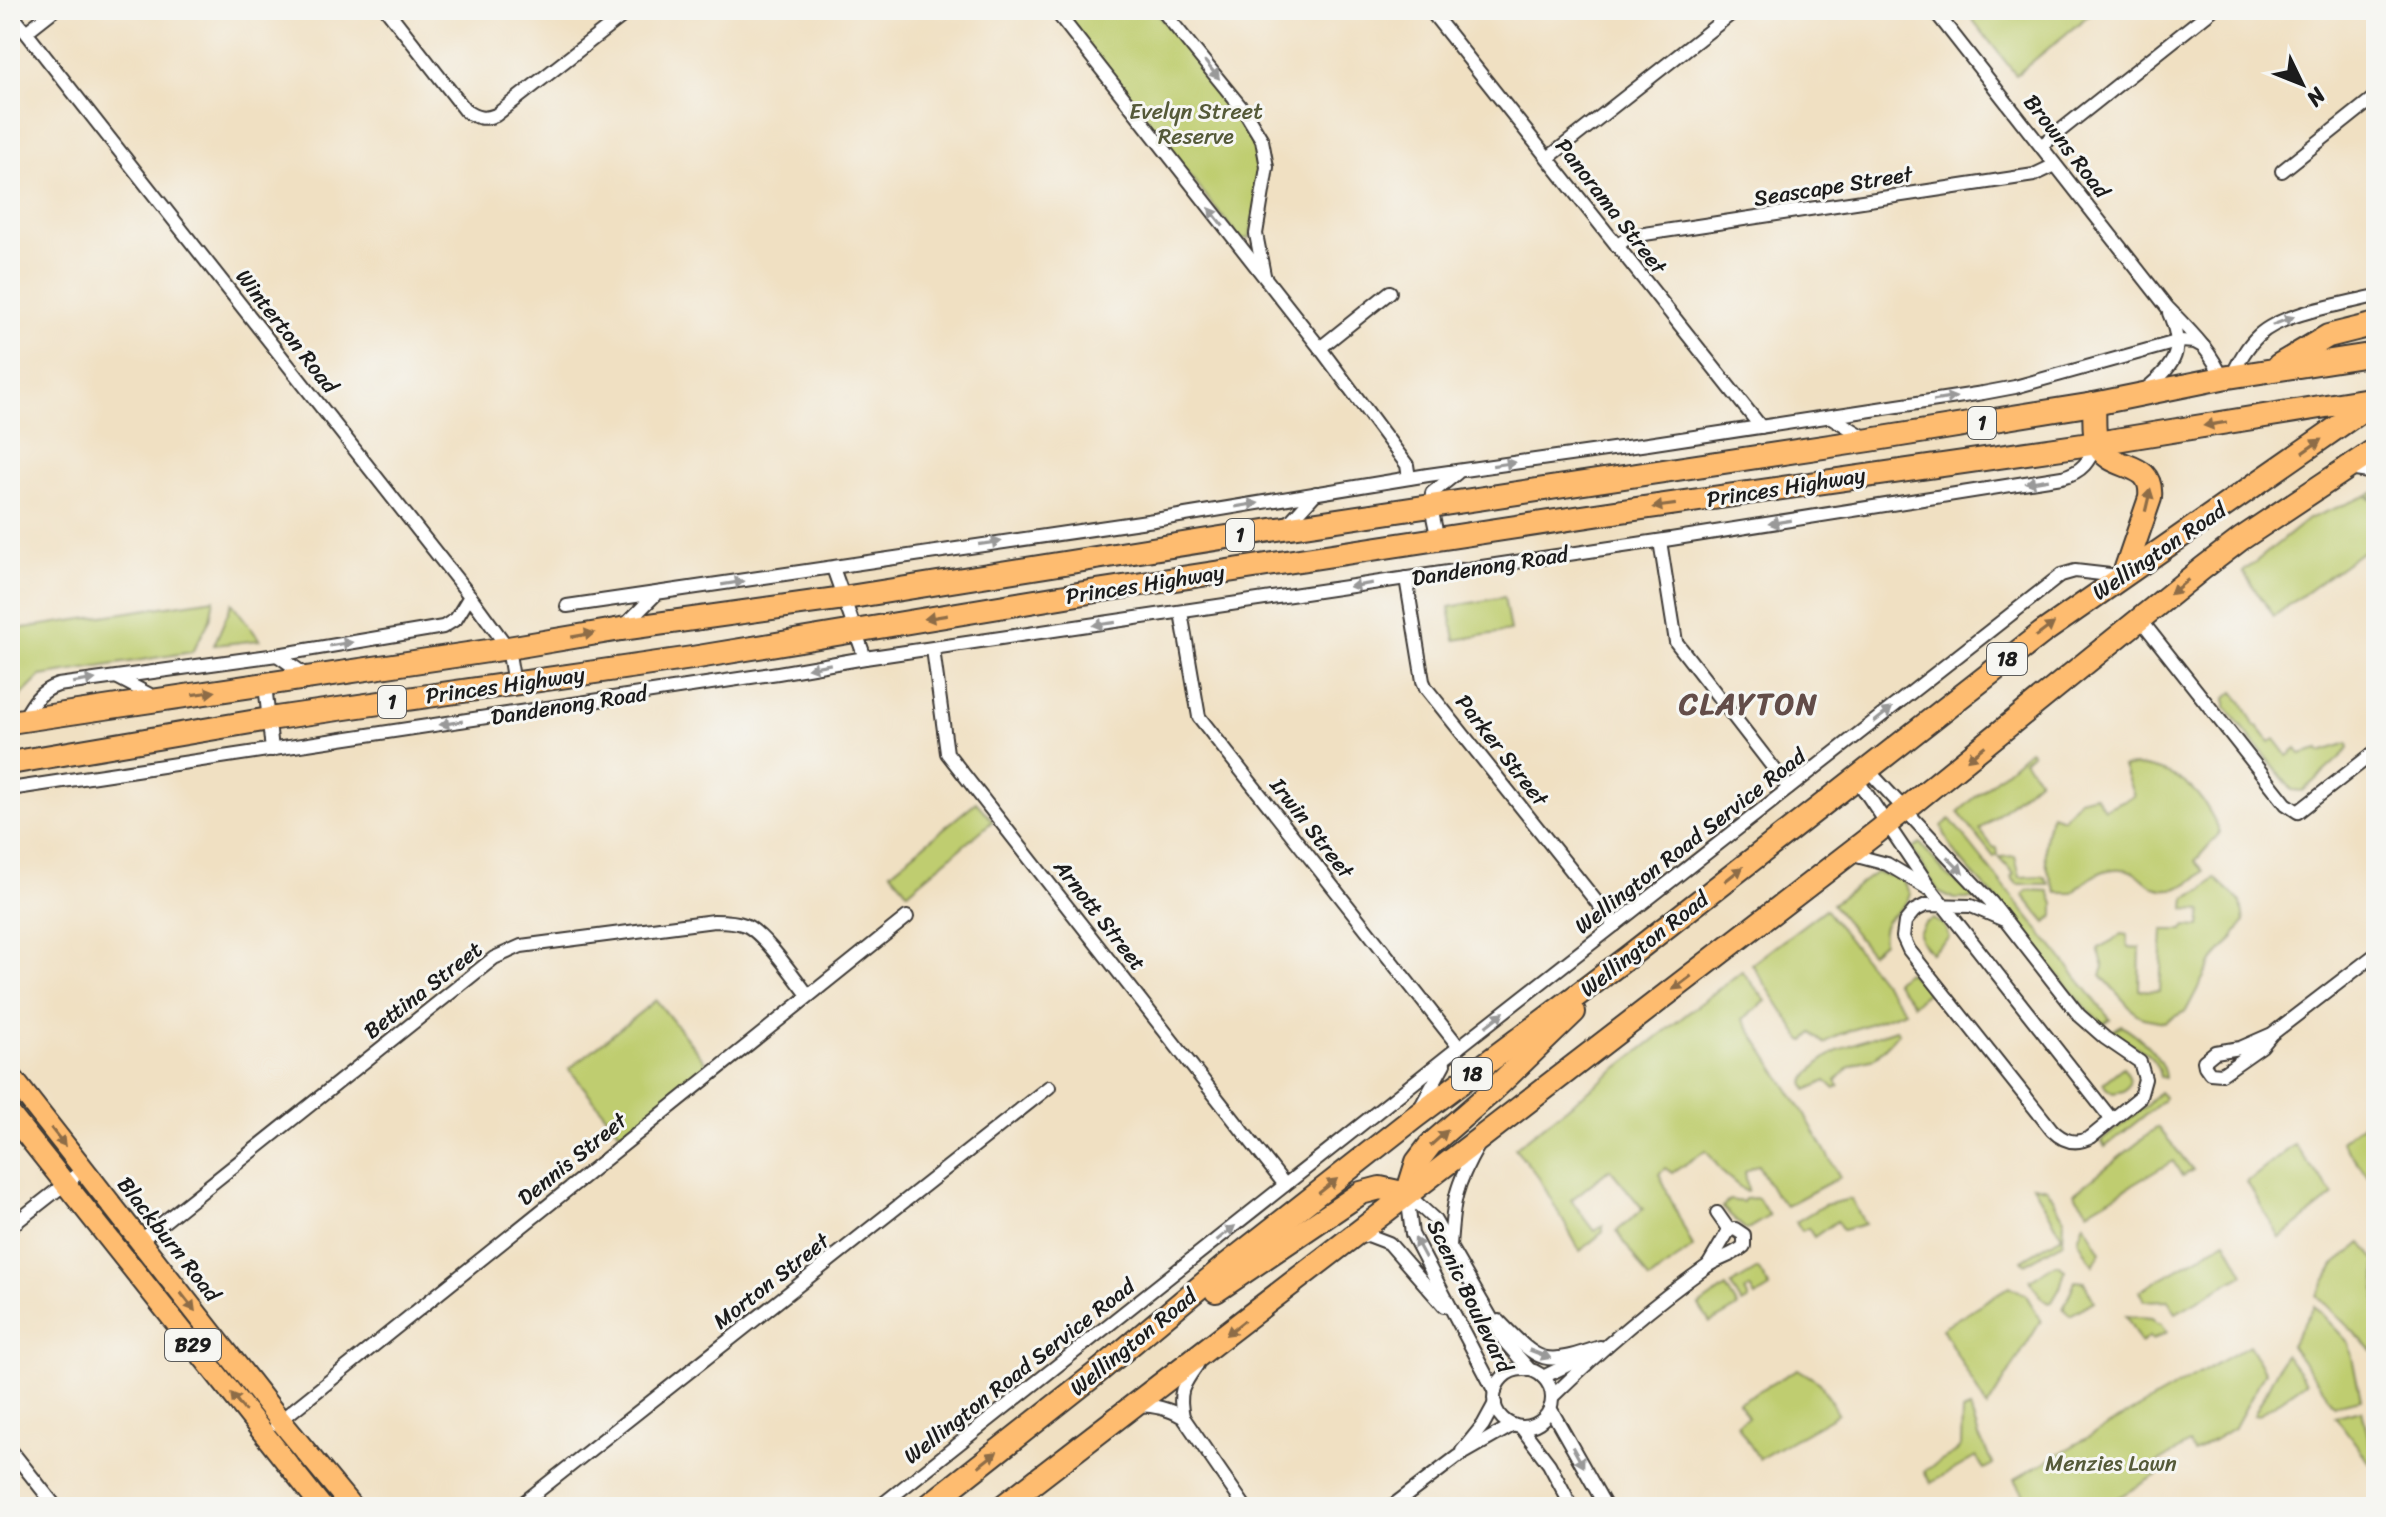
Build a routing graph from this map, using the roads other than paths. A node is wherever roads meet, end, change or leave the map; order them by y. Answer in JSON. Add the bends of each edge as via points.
{"nodes":[{"id":1,"x":54,"y":10,"type":"edge"},
{"id":2,"x":387,"y":10,"type":"edge"},
{"id":3,"x":630,"y":10,"type":"edge"},
{"id":4,"x":1055,"y":10,"type":"edge"},
{"id":5,"x":1162,"y":10,"type":"edge"},
{"id":6,"x":1430,"y":10,"type":"edge"},
{"id":7,"x":1736,"y":10,"type":"edge"},
{"id":8,"x":1934,"y":10,"type":"edge"},
{"id":9,"x":2212,"y":10,"type":"edge"},
{"id":10,"x":10,"y":12,"type":"edge"},
{"id":11,"x":26,"y":32,"type":"junction"},
{"id":12,"x":2376,"y":96,"type":"edge"},
{"id":13,"x":2041,"y":146,"type":"junction"},
{"id":14,"x":1548,"y":158,"type":"junction"},
{"id":15,"x":2055,"y":165,"type":"junction"},
{"id":16,"x":2282,"y":171,"type":"dead end"},
{"id":17,"x":1617,"y":246,"type":"junction"},
{"id":18,"x":1265,"y":278,"type":"junction"},
{"id":19,"x":1390,"y":292,"type":"dead end"},
{"id":20,"x":2376,"y":296,"type":"edge"},
{"id":21,"x":2167,"y":307,"type":"junction"},
{"id":22,"x":2376,"y":324,"type":"edge"},
{"id":23,"x":2178,"y":342,"type":"junction"},
{"id":24,"x":2204,"y":347,"type":"junction"},
{"id":25,"x":1320,"y":348,"type":"junction"},
{"id":26,"x":2376,"y":354,"type":"edge"},
{"id":27,"x":2271,"y":370,"type":"junction"},
{"id":28,"x":2227,"y":377,"type":"junction"},
{"id":29,"x":2137,"y":395,"type":"junction"},
{"id":30,"x":2376,"y":399,"type":"edge"},
{"id":31,"x":2094,"y":404,"type":"junction"},
{"id":32,"x":1831,"y":417,"type":"junction"},
{"id":33,"x":1761,"y":427,"type":"junction"},
{"id":34,"x":1870,"y":440,"type":"junction"},
{"id":35,"x":2097,"y":443,"type":"junction"},
{"id":36,"x":2376,"y":449,"type":"edge"},
{"id":37,"x":2346,"y":469,"type":"junction"},
{"id":38,"x":1462,"y":470,"type":"junction"},
{"id":39,"x":2376,"y":473,"type":"edge"},
{"id":40,"x":1409,"y":478,"type":"junction"},
{"id":41,"x":1316,"y":493,"type":"junction"},
{"id":42,"x":1431,"y":507,"type":"junction"},
{"id":43,"x":1284,"y":528,"type":"junction"},
{"id":44,"x":1438,"y":540,"type":"junction"},
{"id":45,"x":1660,"y":541,"type":"junction"},
{"id":46,"x":833,"y":568,"type":"junction"},
{"id":47,"x":2122,"y":575,"type":"junction"},
{"id":48,"x":1406,"y":578,"type":"junction"},
{"id":49,"x":656,"y":594,"type":"junction"},
{"id":50,"x":470,"y":596,"type":"junction"},
{"id":51,"x":844,"y":598,"type":"junction"},
{"id":52,"x":567,"y":606,"type":"dead end"},
{"id":53,"x":1181,"y":612,"type":"junction"},
{"id":54,"x":2140,"y":619,"type":"junction"},
{"id":55,"x":621,"y":629,"type":"junction"},
{"id":56,"x":856,"y":630,"type":"junction"},
{"id":57,"x":508,"y":648,"type":"junction"},
{"id":58,"x":933,"y":649,"type":"junction"},
{"id":59,"x":277,"y":655,"type":"junction"},
{"id":60,"x":865,"y":658,"type":"junction"},
{"id":61,"x":115,"y":676,"type":"junction"},
{"id":62,"x":309,"y":677,"type":"junction"},
{"id":63,"x":265,"y":684,"type":"junction"},
{"id":64,"x":514,"y":684,"type":"junction"},
{"id":65,"x":159,"y":699,"type":"junction"},
{"id":66,"x":269,"y":719,"type":"junction"},
{"id":67,"x":16,"y":721,"type":"edge"},
{"id":68,"x":272,"y":750,"type":"junction"},
{"id":69,"x":2376,"y":751,"type":"edge"},
{"id":70,"x":10,"y":763,"type":"edge"},
{"id":71,"x":1862,"y":774,"type":"junction"},
{"id":72,"x":1789,"y":788,"type":"junction"},
{"id":73,"x":10,"y":789,"type":"edge"},
{"id":74,"x":1896,"y":818,"type":"junction"},
{"id":75,"x":1848,"y":854,"type":"junction"},
{"id":76,"x":1933,"y":892,"type":"junction"},
{"id":77,"x":1943,"y":906,"type":"junction"},
{"id":78,"x":907,"y":917,"type":"dead end"},
{"id":79,"x":2004,"y":920,"type":"junction"},
{"id":80,"x":1615,"y":925,"type":"junction"},
{"id":81,"x":2376,"y":954,"type":"edge"},
{"id":82,"x":1628,"y":957,"type":"junction"},
{"id":83,"x":808,"y":995,"type":"junction"},
{"id":84,"x":2272,"y":1034,"type":"junction"},
{"id":85,"x":1459,"y":1047,"type":"junction"},
{"id":86,"x":1447,"y":1057,"type":"junction"},
{"id":87,"x":10,"y":1075,"type":"edge"},
{"id":88,"x":1049,"y":1087,"type":"dead end"},
{"id":89,"x":10,"y":1114,"type":"edge"},
{"id":90,"x":1415,"y":1117,"type":"junction"},
{"id":91,"x":2112,"y":1120,"type":"junction"},
{"id":92,"x":1485,"y":1133,"type":"junction"},
{"id":93,"x":84,"y":1169,"type":"junction"},
{"id":94,"x":65,"y":1184,"type":"junction"},
{"id":95,"x":1285,"y":1185,"type":"junction"},
{"id":96,"x":1407,"y":1194,"type":"junction"},
{"id":97,"x":1717,"y":1213,"type":"dead end"},
{"id":98,"x":10,"y":1227,"type":"edge"},
{"id":99,"x":1729,"y":1230,"type":"junction"},
{"id":100,"x":1348,"y":1240,"type":"junction"},
{"id":101,"x":140,"y":1241,"type":"junction"},
{"id":102,"x":1450,"y":1246,"type":"junction"},
{"id":103,"x":1709,"y":1264,"type":"junction"},
{"id":104,"x":1204,"y":1266,"type":"junction"},
{"id":105,"x":1489,"y":1312,"type":"junction"},
{"id":106,"x":1460,"y":1323,"type":"junction"},
{"id":107,"x":1604,"y":1346,"type":"junction"},
{"id":108,"x":1210,"y":1348,"type":"junction"},
{"id":109,"x":1530,"y":1370,"type":"junction"},
{"id":110,"x":1093,"y":1376,"type":"junction"},
{"id":111,"x":1543,"y":1377,"type":"junction"},
{"id":112,"x":1495,"y":1398,"type":"junction"},
{"id":113,"x":1551,"y":1402,"type":"junction"},
{"id":114,"x":1134,"y":1405,"type":"junction"},
{"id":115,"x":1183,"y":1417,"type":"junction"},
{"id":116,"x":280,"y":1420,"type":"junction"},
{"id":117,"x":1517,"y":1426,"type":"junction"},
{"id":118,"x":264,"y":1435,"type":"junction"},
{"id":119,"x":10,"y":1449,"type":"edge"},
{"id":120,"x":1457,"y":1457,"type":"junction"},
{"id":121,"x":56,"y":1507,"type":"edge"},
{"id":122,"x":322,"y":1507,"type":"edge"},
{"id":123,"x":352,"y":1507,"type":"edge"},
{"id":124,"x":518,"y":1507,"type":"edge"},
{"id":125,"x":879,"y":1507,"type":"edge"},
{"id":126,"x":927,"y":1507,"type":"edge"},
{"id":127,"x":1002,"y":1507,"type":"edge"},
{"id":128,"x":1245,"y":1507,"type":"edge"},
{"id":129,"x":1391,"y":1507,"type":"edge"},
{"id":130,"x":1572,"y":1507,"type":"edge"},
{"id":131,"x":1606,"y":1507,"type":"edge"}],
"edges":[{"from":1,"to":11,"type":"street"},
{"from":2,"to":3,"type":"street","via":[[466,111],[486,119]]},
{"from":18,"to":4,"type":"street","one_way":true},
{"from":5,"to":18,"type":"street","one_way":true,"via":[[1262,140],[1267,167],[1256,234]]},
{"from":6,"to":14,"type":"street","name":"Panorama Street"},
{"from":7,"to":14,"type":"street"},
{"from":8,"to":13,"type":"street","name":"Browns Road"},
{"from":9,"to":13,"type":"street"},
{"from":10,"to":11,"type":"street","name":"Winterton Road"},
{"from":11,"to":50,"type":"street","name":"Winterton Road"},
{"from":12,"to":16,"type":"street"},
{"from":13,"to":15,"type":"street","name":"Browns Road"},
{"from":14,"to":17,"type":"street","name":"Panorama Street"},
{"from":15,"to":17,"type":"street","name":"Seascape Street","via":[[2042,174],[1638,235]]},
{"from":15,"to":21,"type":"street","name":"Browns Road"},
{"from":17,"to":33,"type":"street","name":"Panorama Street"},
{"from":18,"to":25,"type":"street"},
{"from":19,"to":25,"type":"street"},
{"from":28,"to":20,"type":"street","one_way":true,"via":[[2272,325]]},
{"from":21,"to":23,"type":"street","name":"Browns Road"},
{"from":21,"to":24,"type":"street","name":"Browns Road"},
{"from":22,"to":27,"type":"highway","via":[[2322,339]]},
{"from":23,"to":24,"type":"street"},
{"from":23,"to":29,"type":"street","via":[[2169,367]]},
{"from":32,"to":23,"type":"street","one_way":true,"via":[[2015,387]]},
{"from":24,"to":28,"type":"street","name":"Browns Road"},
{"from":25,"to":40,"type":"street","via":[[1407,465]]},
{"from":26,"to":27,"type":"highway","number":"1"},
{"from":27,"to":28,"type":"highway","number":"1"},
{"from":28,"to":29,"type":"highway","name":"Princes Highway","number":"1"},
{"from":29,"to":31,"type":"highway","name":"Princes Highway","number":"1"},
{"from":30,"to":35,"type":"highway","name":"Princes Highway","number":"1","one_way":true},
{"from":47,"to":30,"type":"highway","name":"Wellington Road","number":"18","one_way":true},
{"from":31,"to":34,"type":"highway","name":"Princes Highway","number":"1"},
{"from":31,"to":35,"type":"highway"},
{"from":32,"to":33,"type":"street"},
{"from":32,"to":34,"type":"street"},
{"from":38,"to":33,"type":"street","one_way":true},
{"from":34,"to":42,"type":"highway","name":"Princes Highway","number":"1"},
{"from":35,"to":44,"type":"highway","name":"Princes Highway","number":"1","one_way":true},
{"from":35,"to":45,"type":"street","name":"Dandenong Road","one_way":true,"via":[[2084,467],[2067,476]]},
{"from":47,"to":35,"type":"highway","one_way":true,"via":[[2150,498],[2150,484],[2140,471],[2110,461]]},
{"from":36,"to":37,"type":"highway","name":"Wellington Road","number":"18"},
{"from":37,"to":39,"type":"street"},
{"from":37,"to":54,"type":"highway","name":"Wellington Road","number":"18","one_way":true,"via":[[2241,539]]},
{"from":38,"to":40,"type":"street"},
{"from":38,"to":42,"type":"street","via":[[1434,489]]},
{"from":40,"to":41,"type":"street"},
{"from":41,"to":43,"type":"street"},
{"from":46,"to":41,"type":"street","one_way":true},
{"from":42,"to":43,"type":"highway","name":"Princes Highway","number":"1"},
{"from":42,"to":44,"type":"street","name":"Dandenong Road"},
{"from":43,"to":51,"type":"highway","name":"Princes Highway","number":"1"},
{"from":44,"to":56,"type":"highway","name":"Princes Highway","number":"1","one_way":true},
{"from":45,"to":48,"type":"street","name":"Dandenong Road"},
{"from":45,"to":72,"type":"street","via":[[1676,642]]},
{"from":49,"to":46,"type":"street","one_way":true},
{"from":46,"to":51,"type":"street"},
{"from":71,"to":47,"type":"highway","name":"Wellington Road","number":"18","one_way":true},
{"from":72,"to":47,"type":"street","name":"Wellington Road Service Road","one_way":true,"via":[[2061,575]]},
{"from":48,"to":53,"type":"street","name":"Dandenong Road","one_way":true},
{"from":48,"to":80,"type":"street","name":"Parker Street","via":[[1426,688]]},
{"from":49,"to":52,"type":"street"},
{"from":49,"to":55,"type":"street"},
{"from":50,"to":57,"type":"street","name":"Winterton Road"},
{"from":59,"to":50,"type":"street","name":"Princes Highway","one_way":true,"via":[[443,627],[456,619]]},
{"from":51,"to":55,"type":"highway","name":"Princes Highway","number":"1"},
{"from":51,"to":56,"type":"street"},
{"from":53,"to":58,"type":"street","name":"Dandenong Road","one_way":true},
{"from":53,"to":85,"type":"street","name":"Irwin Street","via":[[1199,717]]},
{"from":54,"to":69,"type":"street","via":[[2286,804],[2298,812]]},
{"from":54,"to":74,"type":"highway","name":"Wellington Road","number":"18","one_way":true},
{"from":57,"to":55,"type":"highway","name":"Princes Highway","number":"1","one_way":true},
{"from":56,"to":60,"type":"street"},
{"from":56,"to":64,"type":"highway","name":"Princes Highway","number":"1"},
{"from":57,"to":62,"type":"highway","name":"Princes Highway","number":"1"},
{"from":57,"to":64,"type":"street","name":"Winterton Road"},
{"from":58,"to":60,"type":"street","name":"Dandenong Road"},
{"from":58,"to":95,"type":"street","name":"Arnott Street","via":[[947,753]]},
{"from":59,"to":61,"type":"street","name":"Princes Highway"},
{"from":59,"to":62,"type":"street"},
{"from":60,"to":68,"type":"street","name":"Dandenong Road","one_way":true},
{"from":61,"to":65,"type":"street"},
{"from":67,"to":61,"type":"street","name":"Princes Highway","one_way":true,"via":[[50,687]]},
{"from":62,"to":63,"type":"highway","name":"Princes Highway","number":"1"},
{"from":65,"to":63,"type":"highway","name":"Princes Highway","number":"1","one_way":true},
{"from":63,"to":66,"type":"street"},
{"from":64,"to":66,"type":"highway","name":"Princes Highway","number":"1"},
{"from":65,"to":67,"type":"highway","name":"Princes Highway","number":"1"},
{"from":66,"to":68,"type":"street"},
{"from":66,"to":70,"type":"highway","name":"Princes Highway","number":"1"},
{"from":68,"to":73,"type":"street","name":"Dandenong Road"},
{"from":71,"to":74,"type":"street"},
{"from":71,"to":74,"type":"street"},
{"from":82,"to":71,"type":"highway","name":"Wellington Road","number":"18","one_way":true},
{"from":72,"to":80,"type":"street","name":"Wellington Road Service Road"},
{"from":74,"to":75,"type":"highway","name":"Wellington Road","number":"18"},
{"from":74,"to":76,"type":"street"},
{"from":74,"to":79,"type":"street","one_way":true,"via":[[1987,897]]},
{"from":75,"to":76,"type":"street","via":[[1887,864]]},
{"from":75,"to":92,"type":"highway","name":"Wellington Road","number":"18","one_way":true},
{"from":76,"to":77,"type":"street"},
{"from":77,"to":79,"type":"street","via":[[1971,906]]},
{"from":77,"to":91,"type":"street"},
{"from":77,"to":91,"type":"street","via":[[1917,909],[1903,933],[1909,950],[1942,992],[2057,1135],[2082,1141]]},
{"from":78,"to":83,"type":"street","name":"Dennis Street"},
{"from":79,"to":91,"type":"street","via":[[2079,1015],[2141,1064],[2141,1094]]},
{"from":85,"to":80,"type":"street","name":"Wellington Road Service Road","one_way":true},
{"from":81,"to":84,"type":"street"},
{"from":82,"to":90,"type":"highway","name":"Wellington Road","number":"18"},
{"from":96,"to":82,"type":"highway","one_way":true,"via":[[1417,1162],[1430,1145]]},
{"from":83,"to":101,"type":"street","name":"Bettina Street","via":[[761,937],[731,921],[507,951]]},
{"from":83,"to":116,"type":"street","name":"Dennis Street"},
{"from":84,"to":84,"type":"street","via":[[2222,1074],[2210,1073],[2205,1066],[2215,1052]]},
{"from":85,"to":86,"type":"street","name":"Wellington Road Service Road"},
{"from":86,"to":90,"type":"street","name":"Wellington Road Service Road"},
{"from":86,"to":95,"type":"street","name":"Wellington Road Service Road"},
{"from":87,"to":93,"type":"main road","name":"Blackburn Road","number":"B29","one_way":true},
{"from":88,"to":124,"type":"street","name":"Morton Street"},
{"from":89,"to":94,"type":"main road","number":"B29"},
{"from":104,"to":90,"type":"highway","name":"Wellington Road","number":"18","one_way":true},
{"from":92,"to":96,"type":"highway","name":"Wellington Road","number":"18"},
{"from":92,"to":102,"type":"street","via":[[1460,1177],[1452,1204]]},
{"from":93,"to":94,"type":"street"},
{"from":93,"to":101,"type":"main road","name":"Blackburn Road","number":"B29"},
{"from":94,"to":98,"type":"street"},
{"from":118,"to":94,"type":"main road","number":"B29","one_way":true},
{"from":104,"to":95,"type":"street","name":"Wellington Road Service Road","one_way":true},
{"from":96,"to":100,"type":"highway","name":"Wellington Road","number":"18"},
{"from":96,"to":102,"type":"street","name":"Scenic Boulevard","via":[[1434,1219]]},
{"from":106,"to":96,"type":"street","name":"Scenic Boulevard","one_way":true,"via":[[1412,1234]]},
{"from":96,"to":110,"type":"highway","via":[[1380,1188],[1347,1200]]},
{"from":97,"to":99,"type":"street"},
{"from":99,"to":103,"type":"street"},
{"from":99,"to":103,"type":"street","via":[[1744,1235],[1744,1246]]},
{"from":100,"to":106,"type":"street","via":[[1368,1235],[1389,1243]]},
{"from":100,"to":108,"type":"highway","name":"Wellington Road","number":"18","one_way":true},
{"from":101,"to":116,"type":"main road","name":"Blackburn Road","number":"B29","one_way":true},
{"from":102,"to":105,"type":"street","name":"Scenic Boulevard"},
{"from":103,"to":107,"type":"street"},
{"from":104,"to":110,"type":"highway","name":"Wellington Road","number":"18"},
{"from":104,"to":125,"type":"street","name":"Wellington Road Service Road"},
{"from":105,"to":107,"type":"street","one_way":true,"via":[[1543,1358]]},
{"from":105,"to":109,"type":"street","name":"Scenic Boulevard","via":[[1505,1342]]},
{"from":106,"to":112,"type":"street","name":"Scenic Boulevard"},
{"from":107,"to":111,"type":"street"},
{"from":107,"to":113,"type":"street"},
{"from":108,"to":114,"type":"highway","name":"Wellington Road","number":"18"},
{"from":108,"to":115,"type":"street","via":[[1182,1388]]},
{"from":109,"to":111,"type":"street"},
{"from":109,"to":112,"type":"street","via":[[1512,1371],[1498,1383]]},
{"from":126,"to":110,"type":"highway","name":"Wellington Road","number":"18","one_way":true},
{"from":111,"to":113,"type":"street"},
{"from":112,"to":117,"type":"street","via":[[1500,1415]]},
{"from":112,"to":120,"type":"street","via":[[1483,1425]]},
{"from":113,"to":117,"type":"street","via":[[1538,1422]]},
{"from":113,"to":131,"type":"street","one_way":true},
{"from":114,"to":115,"type":"street","via":[[1158,1406]]},
{"from":114,"to":127,"type":"highway","name":"Wellington Road","number":"18"},
{"from":115,"to":128,"type":"street"},
{"from":116,"to":118,"type":"street","name":"Dennis Street"},
{"from":116,"to":123,"type":"main road","name":"Blackburn Road","number":"B29"},
{"from":117,"to":120,"type":"street"},
{"from":117,"to":130,"type":"street","via":[[1549,1464]]},
{"from":118,"to":122,"type":"main road","number":"B29"},
{"from":119,"to":121,"type":"street"},
{"from":120,"to":129,"type":"street"}]}
